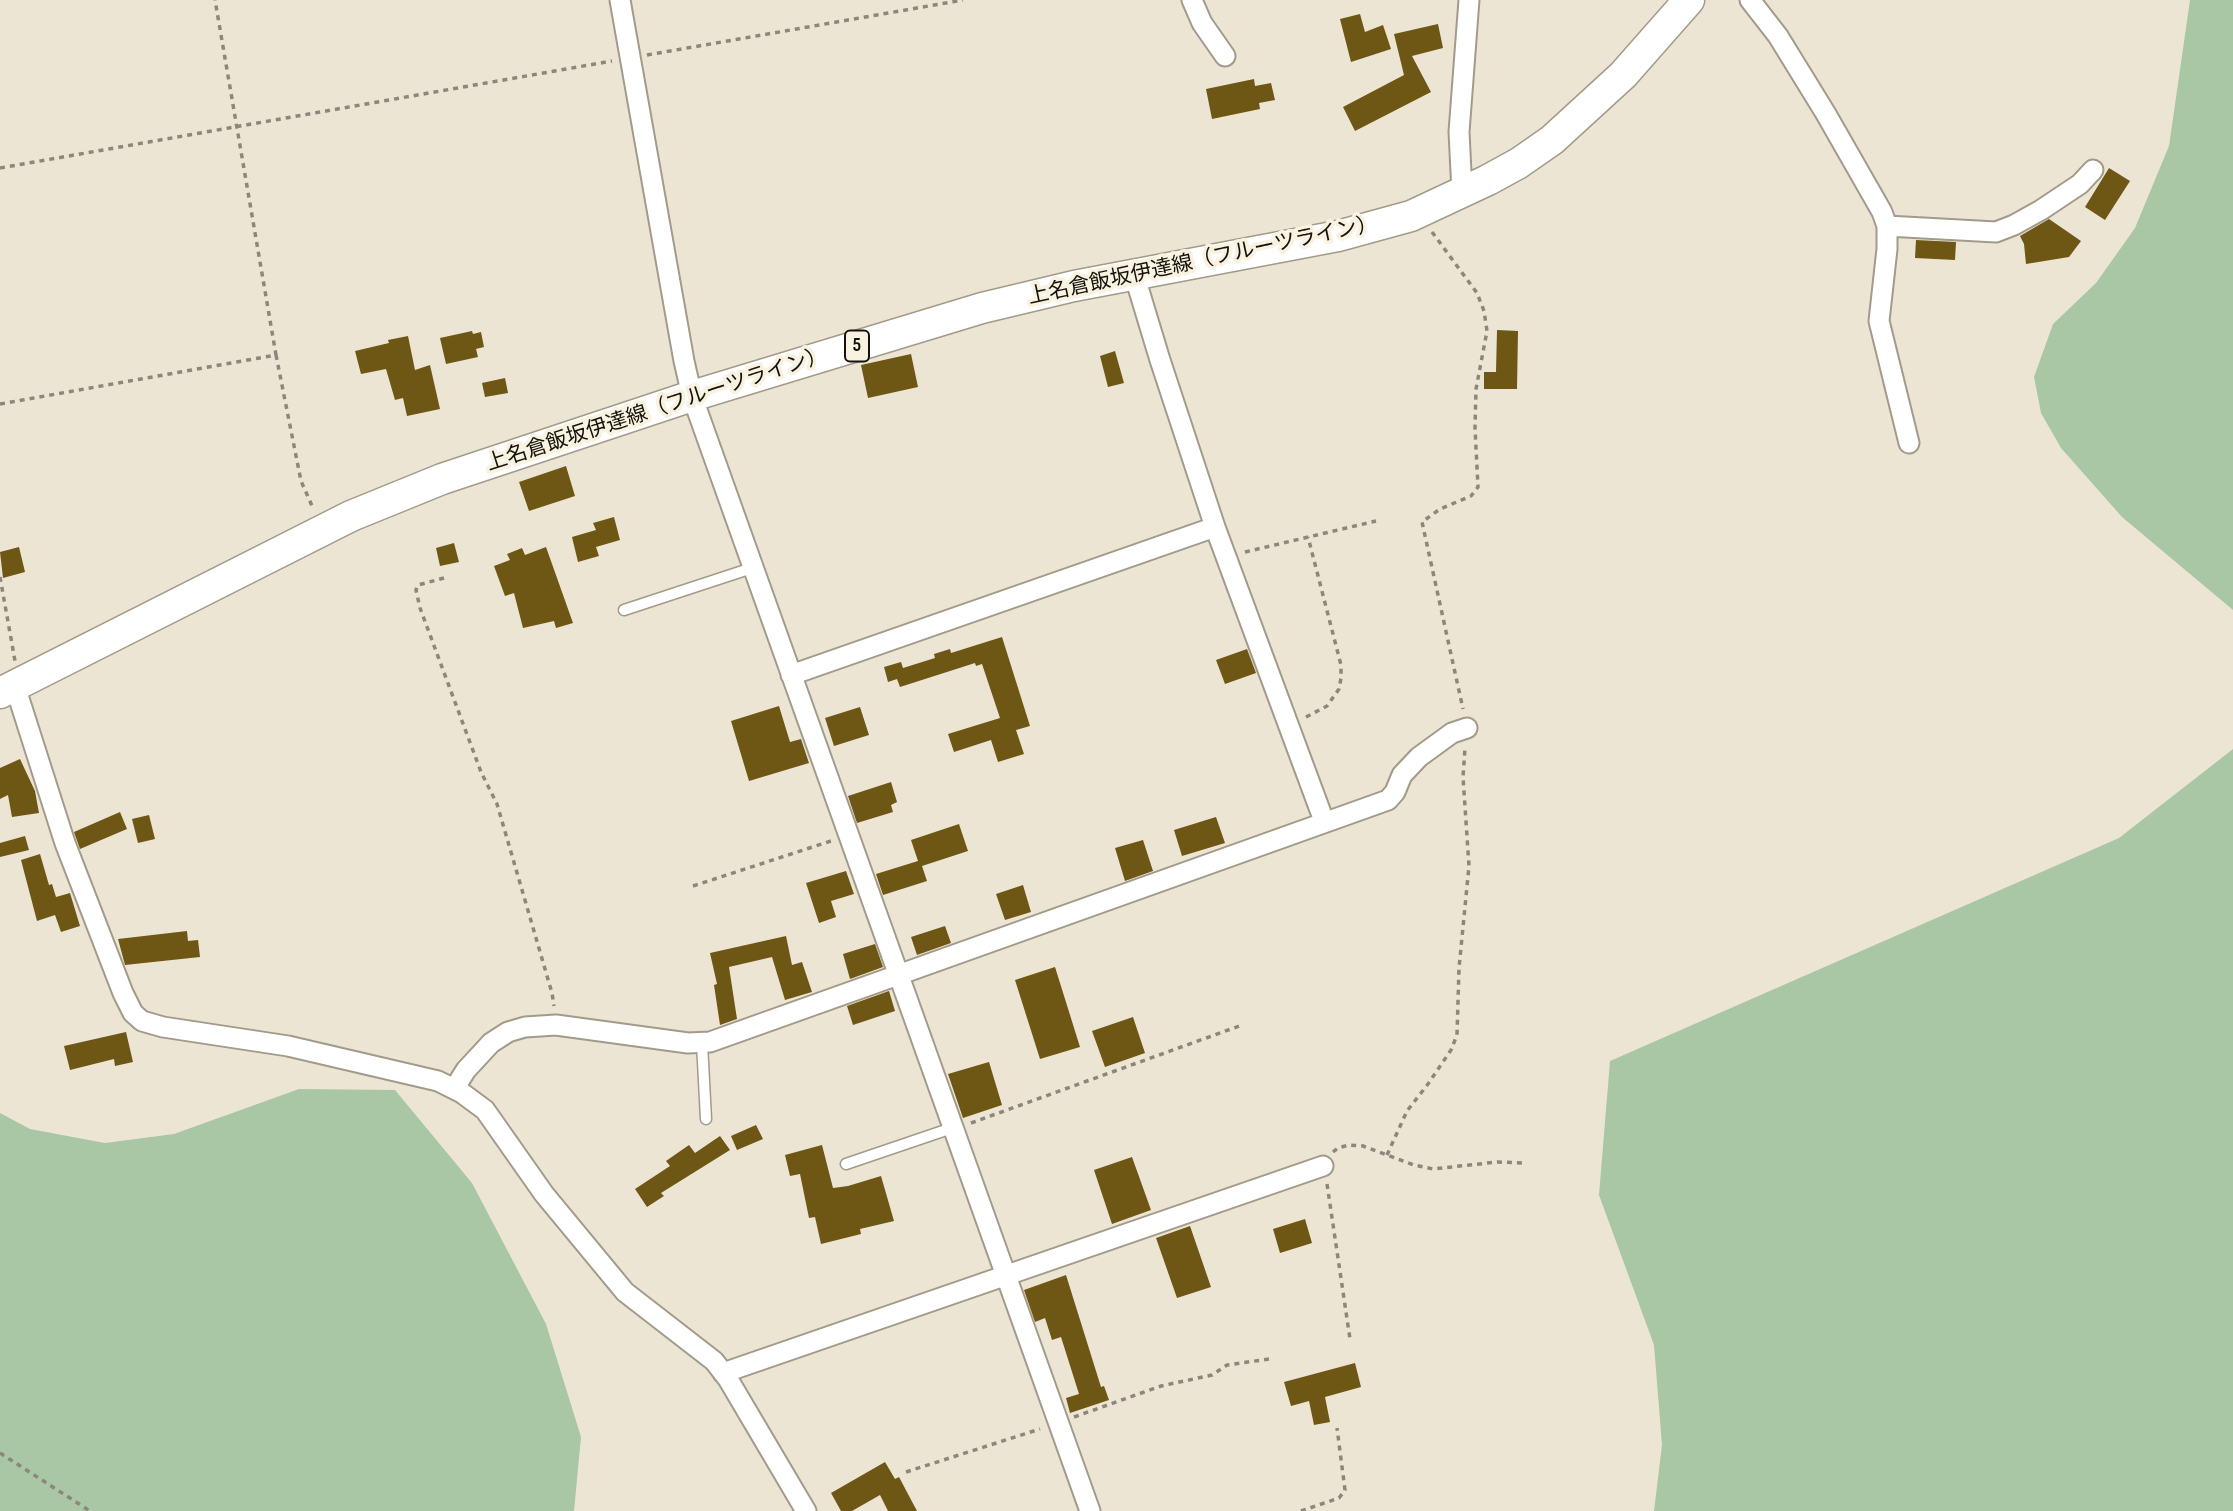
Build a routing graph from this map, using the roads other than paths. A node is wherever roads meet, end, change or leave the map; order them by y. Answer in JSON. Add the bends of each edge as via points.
{"nodes":[{"id":1,"x":620,"y":0,"type":"edge"},
{"id":2,"x":1192,"y":0,"type":"edge"},
{"id":3,"x":1469,"y":0,"type":"edge"},
{"id":4,"x":1689,"y":0,"type":"edge"},
{"id":5,"x":1750,"y":0,"type":"edge"},
{"id":6,"x":1225,"y":56,"type":"dead end"},
{"id":7,"x":2093,"y":170,"type":"dead end"},
{"id":8,"x":1462,"y":192,"type":"junction"},
{"id":9,"x":1887,"y":226,"type":"junction"},
{"id":10,"x":1134,"y":274,"type":"junction"},
{"id":11,"x":692,"y":396,"type":"junction"},
{"id":12,"x":1909,"y":443,"type":"dead end"},
{"id":13,"x":1215,"y":527,"type":"junction"},
{"id":14,"x":752,"y":568,"type":"junction"},
{"id":15,"x":624,"y":610,"type":"dead end"},
{"id":16,"x":791,"y":675,"type":"junction"},
{"id":17,"x":11,"y":688,"type":"edge"},
{"id":18,"x":1467,"y":728,"type":"road end"},
{"id":19,"x":1324,"y":821,"type":"junction"},
{"id":20,"x":898,"y":975,"type":"junction"},
{"id":21,"x":702,"y":1043,"type":"junction"},
{"id":22,"x":454,"y":1089,"type":"junction"},
{"id":23,"x":706,"y":1119,"type":"dead end"},
{"id":24,"x":952,"y":1128,"type":"junction"},
{"id":25,"x":846,"y":1164,"type":"dead end"},
{"id":26,"x":1323,"y":1166,"type":"road end"},
{"id":27,"x":1004,"y":1274,"type":"junction"},
{"id":28,"x":723,"y":1373,"type":"junction"},
{"id":29,"x":806,"y":1511,"type":"edge"},
{"id":30,"x":1090,"y":1511,"type":"edge"}],
"edges":[{"from":1,"to":11,"type":"street"},
{"from":2,"to":6,"type":"street"},
{"from":3,"to":8,"type":"street","via":[[1460,121]]},
{"from":4,"to":8,"type":"main road","name":"上名倉飯坂伊達線（フルーツライン）","number":"5","via":[[1576,120],[1519,163]]},
{"from":5,"to":9,"type":"street","via":[[1826,114]]},
{"from":7,"to":9,"type":"street","via":[[2041,210],[1996,232]]},
{"from":8,"to":10,"type":"main road","name":"上名倉飯坂伊達線（フルーツライン）","number":"5","via":[[1373,228]]},
{"from":9,"to":12,"type":"street","via":[[1879,321]]},
{"from":10,"to":11,"type":"main road","name":"上名倉飯坂伊達線（フルーツライン）","number":"5","via":[[982,308]]},
{"from":10,"to":13,"type":"street"},
{"from":11,"to":14,"type":"street"},
{"from":11,"to":17,"type":"main road","name":"上名倉飯坂伊達線（フルーツライン）","number":"5","via":[[442,479],[351,516]]},
{"from":13,"to":16,"type":"street"},
{"from":13,"to":19,"type":"street"},
{"from":14,"to":15,"type":"lane"},
{"from":14,"to":16,"type":"street"},
{"from":16,"to":20,"type":"street"},
{"from":17,"to":22,"type":"street","via":[[123,993],[142,1021],[300,1048],[438,1081]]},
{"from":18,"to":19,"type":"street","via":[[1419,757],[1388,800]]},
{"from":19,"to":20,"type":"street"},
{"from":20,"to":21,"type":"street"},
{"from":20,"to":24,"type":"street"},
{"from":21,"to":22,"type":"street","via":[[556,1025],[525,1027],[491,1043]]},
{"from":21,"to":23,"type":"lane"},
{"from":22,"to":28,"type":"street","via":[[485,1110],[544,1194],[625,1292]]},
{"from":24,"to":25,"type":"lane"},
{"from":24,"to":27,"type":"street"},
{"from":26,"to":27,"type":"street"},
{"from":27,"to":28,"type":"street"},
{"from":27,"to":30,"type":"street"},
{"from":28,"to":29,"type":"street"}]}
